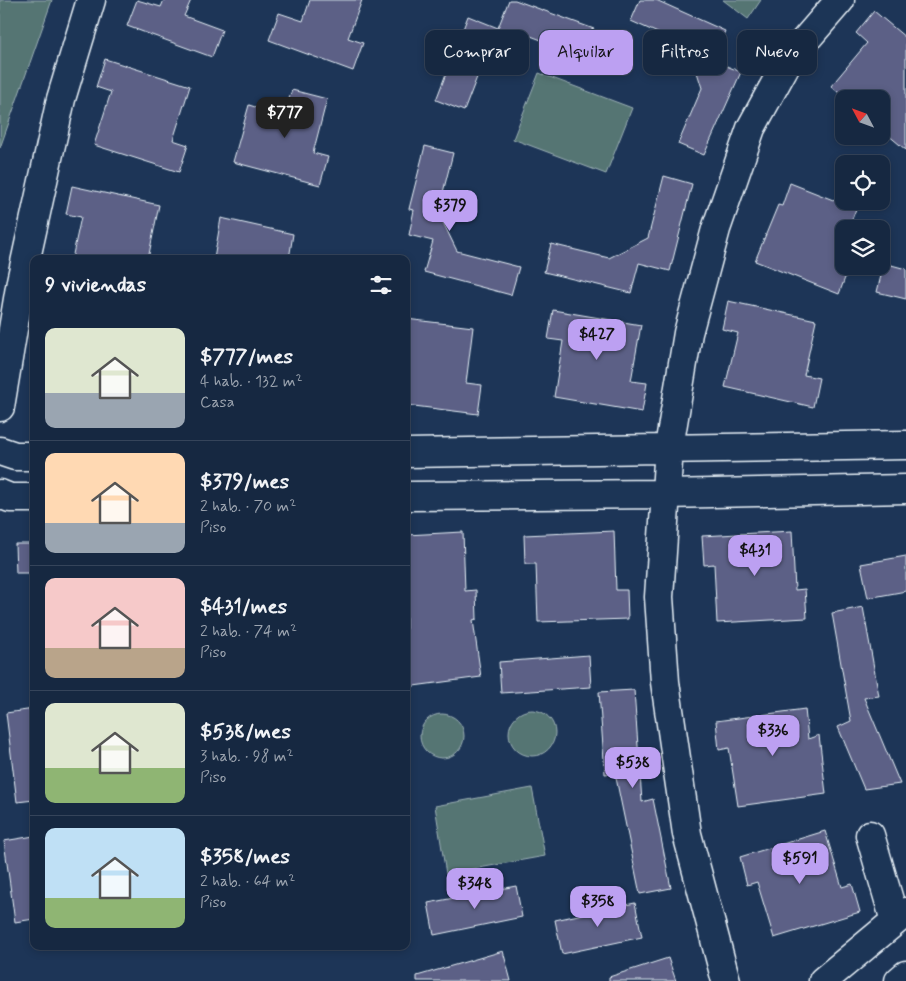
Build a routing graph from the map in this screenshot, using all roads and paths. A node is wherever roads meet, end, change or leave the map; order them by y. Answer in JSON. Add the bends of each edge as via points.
{"nodes":[{"id":1,"x":92,"y":0,"type":"edge"},
{"id":2,"x":840,"y":0,"type":"edge"},
{"id":3,"x":0,"y":407,"type":"edge"},
{"id":4,"x":906,"y":444,"type":"edge"},
{"id":5,"x":669,"y":447,"type":"junction"},
{"id":6,"x":0,"y":451,"type":"edge"},
{"id":7,"x":410,"y":453,"type":"edge"},
{"id":8,"x":30,"y":456,"type":"edge"},
{"id":9,"x":906,"y":489,"type":"edge"},
{"id":10,"x":0,"y":494,"type":"edge"},
{"id":11,"x":666,"y":494,"type":"junction"},
{"id":12,"x":410,"y":496,"type":"edge"},
{"id":13,"x":30,"y":498,"type":"edge"},
{"id":14,"x":870,"y":835,"type":"dead end"},
{"id":15,"x":901,"y":916,"type":"edge"},
{"id":16,"x":906,"y":975,"type":"edge"},
{"id":17,"x":726,"y":981,"type":"edge"},
{"id":18,"x":823,"y":981,"type":"edge"},
{"id":19,"x":898,"y":981,"type":"edge"}],
"edges":[{"from":1,"to":3,"type":"street","via":[[61,99],[21,281]]},
{"from":2,"to":5,"type":"street","via":[[789,59],[751,128],[716,229],[688,333]]},
{"from":4,"to":5,"type":"street"},
{"from":5,"to":7,"type":"street"},
{"from":5,"to":11,"type":"street"},
{"from":6,"to":8,"type":"street"},
{"from":9,"to":11,"type":"street"},
{"from":10,"to":13,"type":"street","via":[[10,498]]},
{"from":11,"to":12,"type":"street"},
{"from":11,"to":17,"type":"street","via":[[659,596],[665,682],[687,834]]},
{"from":14,"to":15,"type":"street"},
{"from":15,"to":18,"type":"street"},
{"from":16,"to":19,"type":"street"}]}
